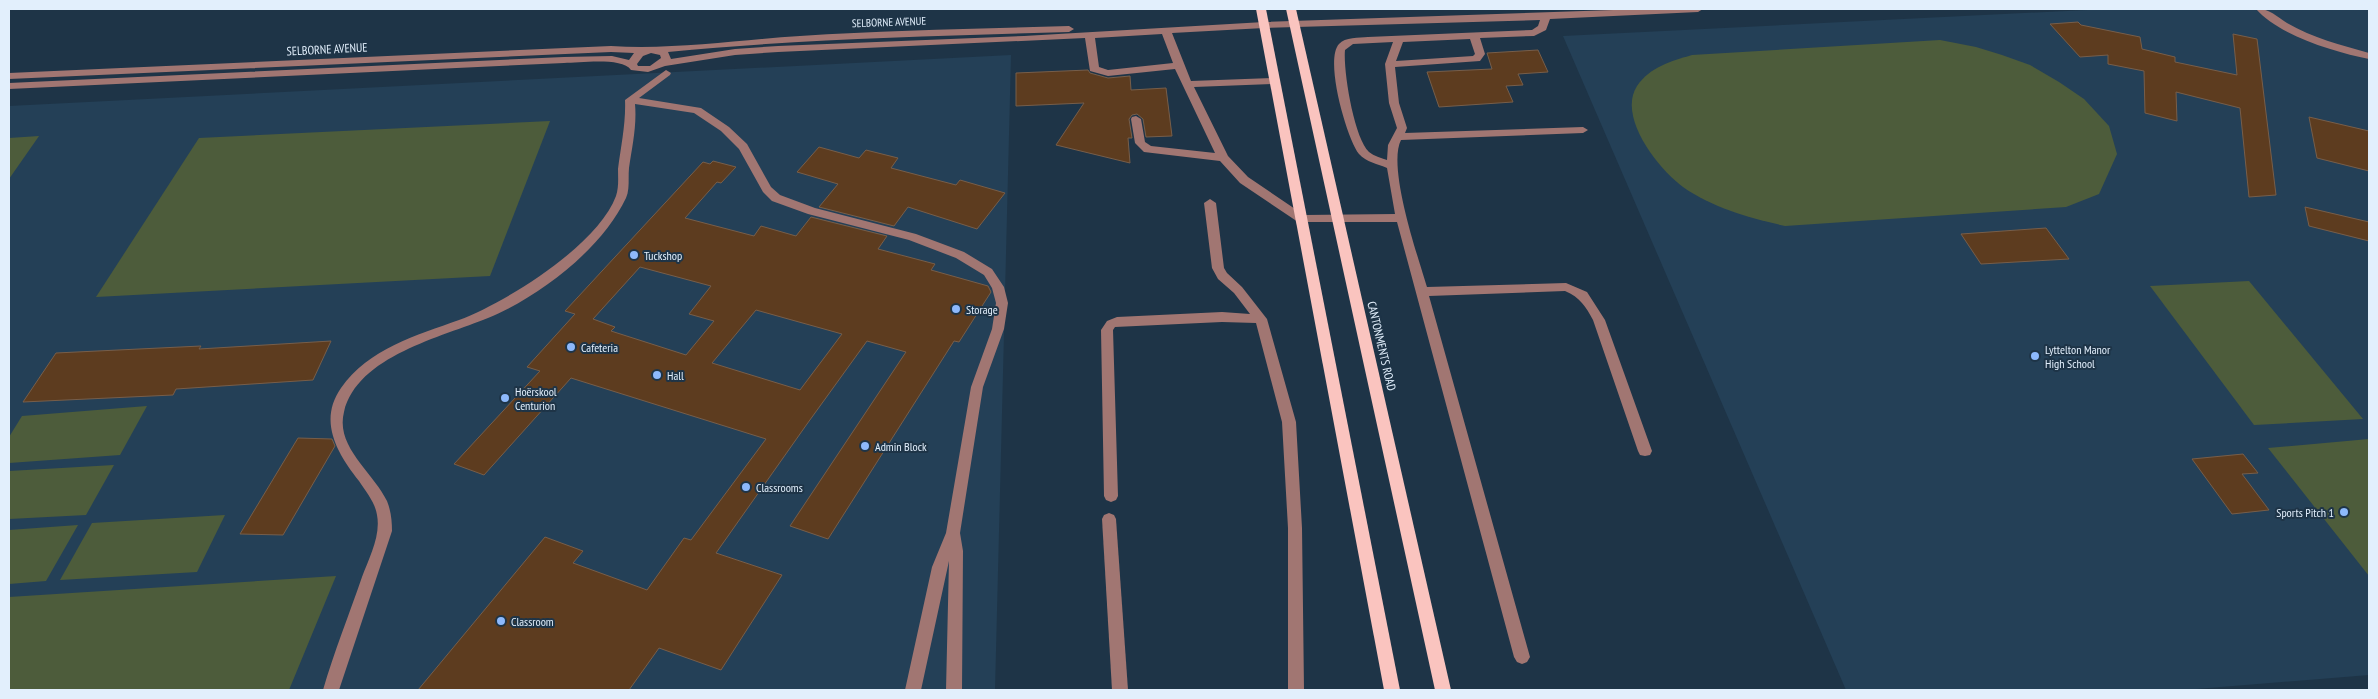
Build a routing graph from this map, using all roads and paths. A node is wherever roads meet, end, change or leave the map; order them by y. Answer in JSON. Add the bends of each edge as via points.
{"nodes":[{"id":1,"x":1261,"y":9,"type":"edge"},
{"id":2,"x":1291,"y":9,"type":"edge"},
{"id":3,"x":1698,"y":9,"type":"edge"},
{"id":4,"x":2261,"y":9,"type":"edge"},
{"id":5,"x":1546,"y":16,"type":"junction"},
{"id":6,"x":1294,"y":24,"type":"junction"},
{"id":7,"x":1264,"y":25,"type":"junction"},
{"id":8,"x":1166,"y":30,"type":"junction"},
{"id":9,"x":1124,"y":32,"type":"junction"},
{"id":10,"x":1057,"y":33,"type":"junction"},
{"id":11,"x":1090,"y":35,"type":"junction"},
{"id":12,"x":1474,"y":36,"type":"junction"},
{"id":13,"x":1399,"y":38,"type":"junction"},
{"id":14,"x":651,"y":50,"type":"junction"},
{"id":15,"x":2369,"y":56,"type":"edge"},
{"id":16,"x":294,"y":63,"type":"junction"},
{"id":17,"x":663,"y":63,"type":"junction"},
{"id":18,"x":632,"y":64,"type":"junction"},
{"id":19,"x":1390,"y":64,"type":"junction"},
{"id":20,"x":1179,"y":65,"type":"junction"},
{"id":21,"x":651,"y":69,"type":"junction"},
{"id":22,"x":121,"y":71,"type":"junction"},
{"id":23,"x":286,"y":73,"type":"junction"},
{"id":24,"x":9,"y":76,"type":"edge"},
{"id":25,"x":112,"y":81,"type":"junction"},
{"id":26,"x":1275,"y":81,"type":"junction"},
{"id":27,"x":1189,"y":84,"type":"junction"},
{"id":28,"x":9,"y":86,"type":"edge"},
{"id":29,"x":630,"y":100,"type":"junction"},
{"id":30,"x":1136,"y":119,"type":"dead end"},
{"id":31,"x":1583,"y":130,"type":"dead end"},
{"id":32,"x":1397,"y":137,"type":"junction"},
{"id":33,"x":1223,"y":158,"type":"junction"},
{"id":34,"x":1392,"y":166,"type":"junction"},
{"id":35,"x":1210,"y":203,"type":"dead end"},
{"id":36,"x":1338,"y":218,"type":"junction"},
{"id":37,"x":1402,"y":218,"type":"junction"},
{"id":38,"x":1302,"y":219,"type":"junction"},
{"id":39,"x":1422,"y":292,"type":"junction"},
{"id":40,"x":1260,"y":319,"type":"junction"},
{"id":41,"x":1645,"y":451,"type":"dead end"},
{"id":42,"x":1111,"y":496,"type":"dead end"},
{"id":43,"x":1109,"y":519,"type":"dead end"},
{"id":44,"x":953,"y":533,"type":"junction"},
{"id":45,"x":1522,"y":657,"type":"dead end"},
{"id":46,"x":331,"y":690,"type":"edge"},
{"id":47,"x":913,"y":690,"type":"edge"},
{"id":48,"x":954,"y":690,"type":"edge"},
{"id":49,"x":1120,"y":690,"type":"edge"},
{"id":50,"x":1296,"y":690,"type":"edge"},
{"id":51,"x":1392,"y":690,"type":"edge"},
{"id":52,"x":1443,"y":690,"type":"edge"}],
"edges":[{"from":1,"to":7,"type":"main road"},
{"from":2,"to":6,"type":"main road","name":"CANTONMENTS ROAD"},
{"from":3,"to":5,"type":"street","name":"SELBORNE AVENUE"},
{"from":4,"to":15,"type":"street","via":[[2294,31]]},
{"from":5,"to":6,"type":"street","name":"SELBORNE AVENUE"},
{"from":5,"to":12,"type":"street","via":[[1543,28],[1534,33]]},
{"from":6,"to":7,"type":"street","name":"SELBORNE AVENUE"},
{"from":6,"to":36,"type":"main road","name":"CANTONMENTS ROAD"},
{"from":7,"to":8,"type":"street","name":"SELBORNE AVENUE"},
{"from":7,"to":26,"type":"main road"},
{"from":8,"to":9,"type":"street","name":"SELBORNE AVENUE"},
{"from":8,"to":20,"type":"street"},
{"from":9,"to":10,"type":"street","name":"SELBORNE AVENUE"},
{"from":9,"to":11,"type":"street","name":"SELBORNE AVENUE"},
{"from":10,"to":11,"type":"street","name":"SELBORNE AVENUE"},
{"from":10,"to":14,"type":"street","name":"SELBORNE AVENUE","via":[[828,37]]},
{"from":10,"to":17,"type":"street","name":"SELBORNE AVENUE","via":[[734,52]]},
{"from":11,"to":20,"type":"street","via":[[1094,69],[1098,72]]},
{"from":12,"to":13,"type":"street"},
{"from":12,"to":19,"type":"street","via":[[1480,54],[1476,59]]},
{"from":13,"to":19,"type":"street"},
{"from":13,"to":34,"type":"street","via":[[1350,42],[1340,49],[1339,64],[1356,141],[1364,154]]},
{"from":14,"to":16,"type":"street","name":"SELBORNE AVENUE"},
{"from":14,"to":17,"type":"street","via":[[664,53]]},
{"from":14,"to":18,"type":"street","via":[[638,54]]},
{"from":16,"to":22,"type":"street","name":"SELBORNE AVENUE"},
{"from":16,"to":23,"type":"street"},
{"from":17,"to":21,"type":"street","name":"SELBORNE AVENUE"},
{"from":18,"to":21,"type":"street","name":"SELBORNE AVENUE","via":[[635,68]]},
{"from":18,"to":23,"type":"street","name":"SELBORNE AVENUE","via":[[612,59],[564,60]]},
{"from":19,"to":32,"type":"street","via":[[1394,103],[1402,128]]},
{"from":20,"to":27,"type":"street"},
{"from":21,"to":29,"type":"street","via":[[666,73]]},
{"from":22,"to":24,"type":"street","name":"SELBORNE AVENUE"},
{"from":22,"to":25,"type":"street"},
{"from":23,"to":25,"type":"street","name":"SELBORNE AVENUE"},
{"from":25,"to":28,"type":"street","name":"SELBORNE AVENUE"},
{"from":26,"to":27,"type":"street"},
{"from":26,"to":38,"type":"main road"},
{"from":27,"to":33,"type":"street"},
{"from":29,"to":44,"type":"street","via":[[697,110],[718,124],[743,147],[767,189],[776,198],[812,211],[912,237],[960,255],[988,272],[998,287],[1002,303],[998,329],[977,387]]},
{"from":29,"to":46,"type":"street","via":[[621,196],[595,234],[550,277],[486,314],[417,340],[378,360],[357,377],[346,392],[337,411],[335,428],[350,460],[379,499],[385,531]]},
{"from":30,"to":33,"type":"street","via":[[1140,143],[1148,149]]},
{"from":31,"to":32,"type":"street"},
{"from":32,"to":34,"type":"street","via":[[1393,145]]},
{"from":33,"to":38,"type":"street","via":[[1244,180]]},
{"from":34,"to":37,"type":"street"},
{"from":35,"to":40,"type":"street","via":[[1218,268]]},
{"from":36,"to":37,"type":"street"},
{"from":36,"to":38,"type":"street"},
{"from":36,"to":52,"type":"main road","name":"CANTONMENTS ROAD"},
{"from":37,"to":39,"type":"street"},
{"from":38,"to":51,"type":"main road"},
{"from":39,"to":41,"type":"street","via":[[1566,287],[1580,291],[1599,320]]},
{"from":39,"to":45,"type":"street"},
{"from":40,"to":42,"type":"street","via":[[1222,317],[1111,324],[1106,330]]},
{"from":40,"to":50,"type":"street","via":[[1289,422],[1295,528]]},
{"from":43,"to":49,"type":"street"},
{"from":44,"to":47,"type":"street","via":[[940,567]]},
{"from":44,"to":48,"type":"street","via":[[956,551]]}]}
